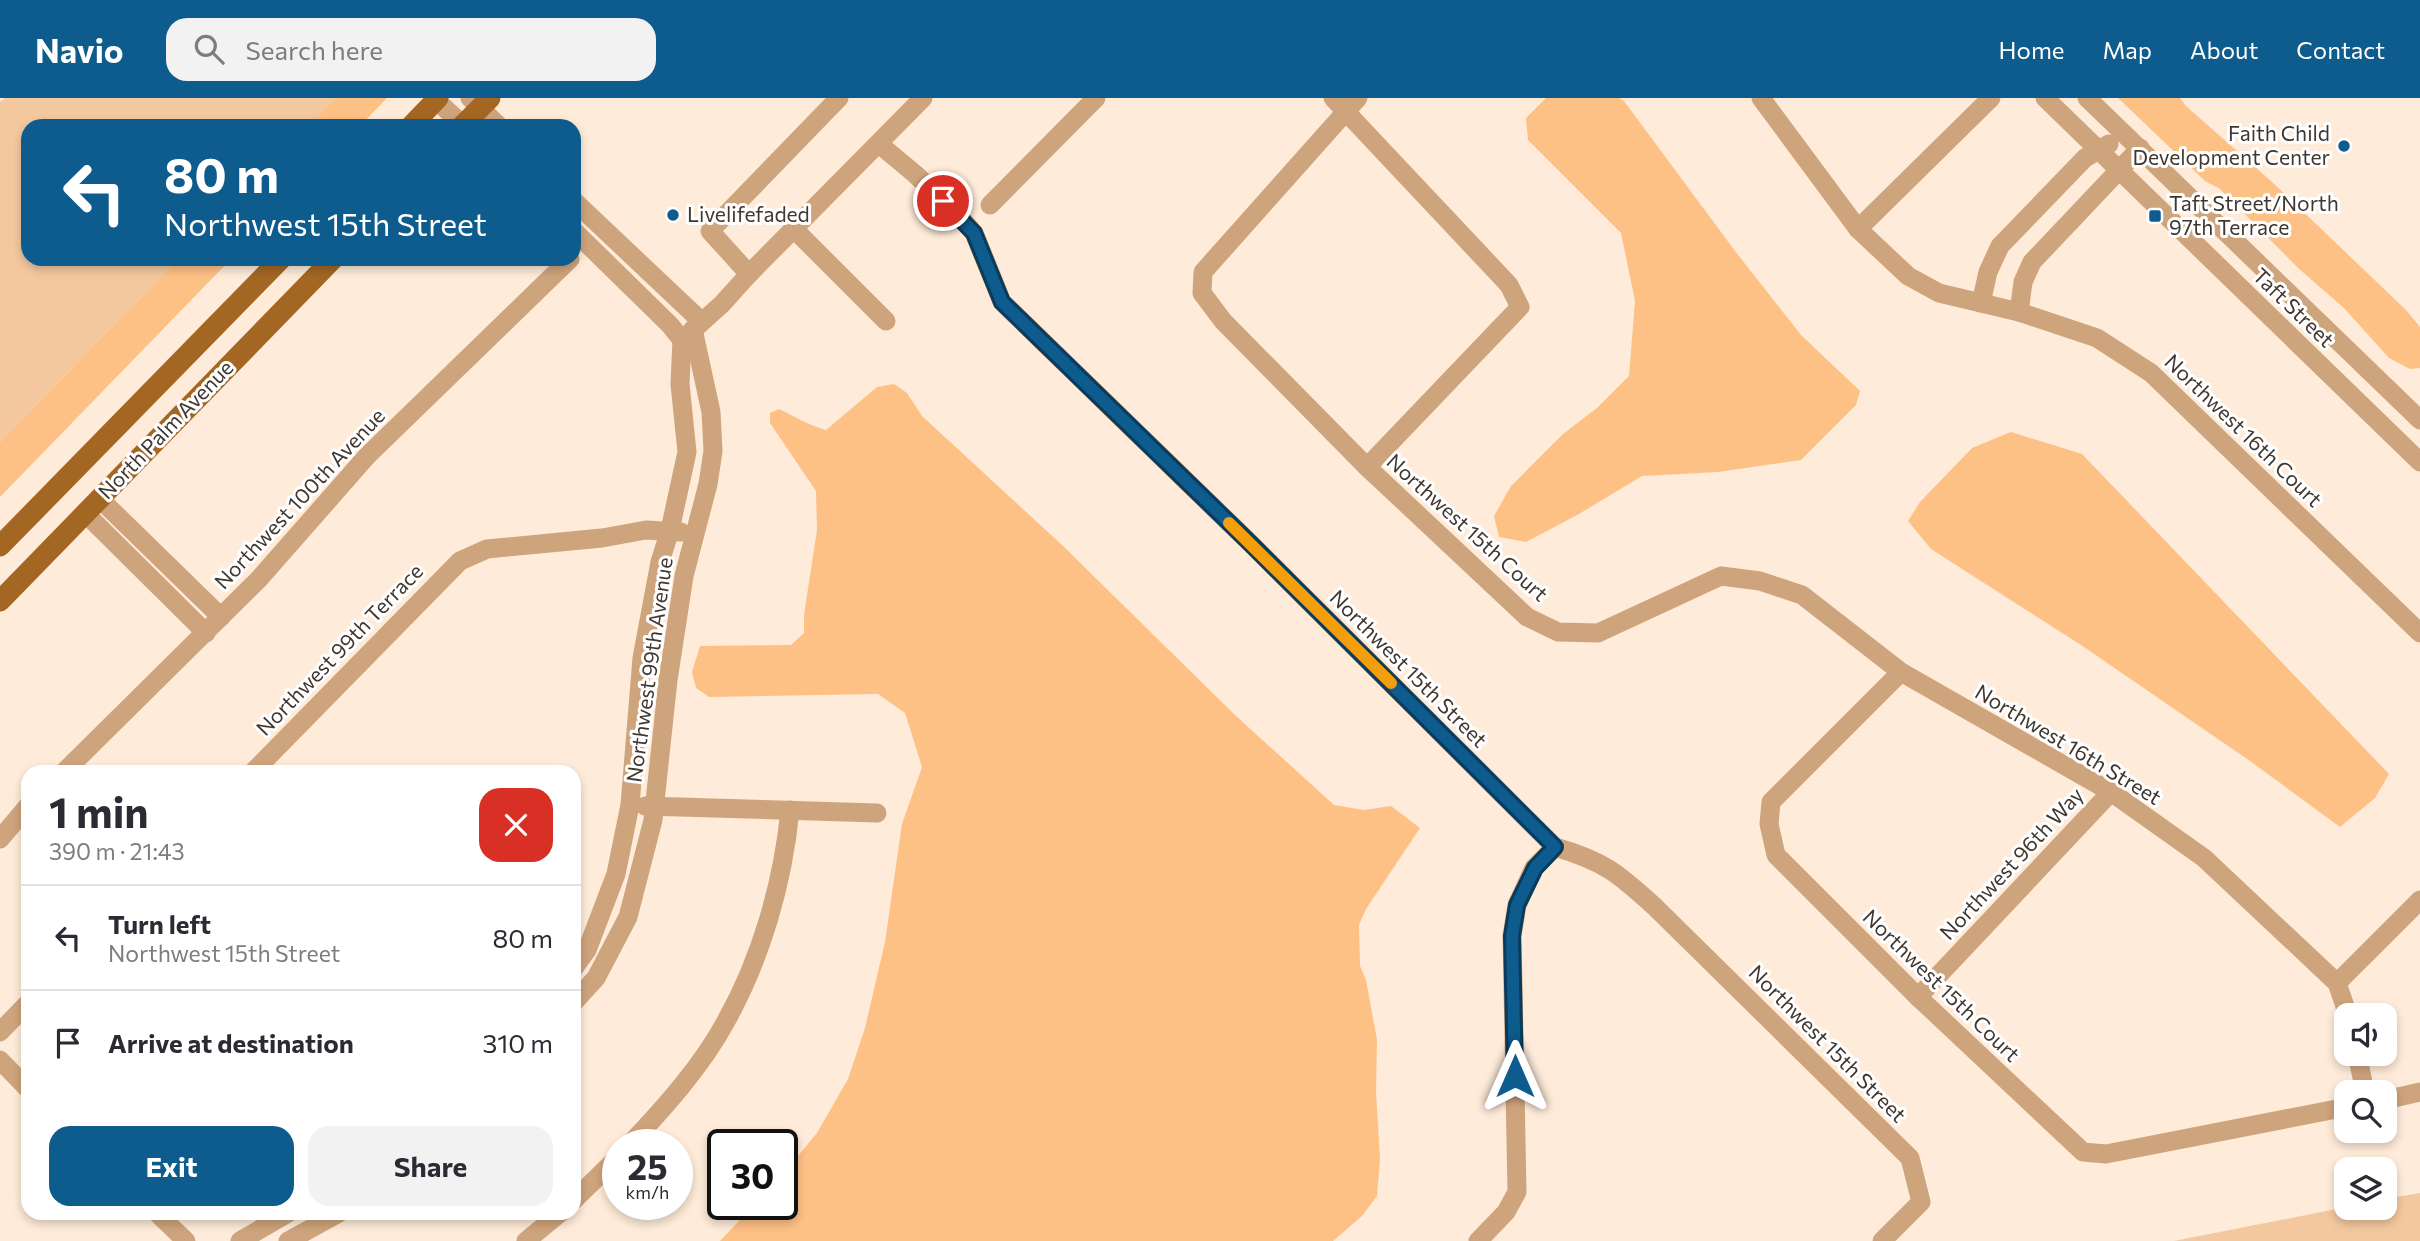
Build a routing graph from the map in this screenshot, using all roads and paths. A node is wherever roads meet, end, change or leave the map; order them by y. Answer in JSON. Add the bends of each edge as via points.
{"nodes":[{"id":1,"x":838,"y":98,"type":"edge"},
{"id":2,"x":923,"y":98,"type":"edge"},
{"id":3,"x":1096,"y":98,"type":"edge"},
{"id":4,"x":1761,"y":98,"type":"edge"},
{"id":5,"x":1991,"y":98,"type":"edge"},
{"id":6,"x":2045,"y":98,"type":"edge"},
{"id":7,"x":2087,"y":98,"type":"edge"},
{"id":8,"x":437,"y":99,"type":"edge"},
{"id":9,"x":480,"y":101,"type":"edge"},
{"id":10,"x":1346,"y":102,"type":"edge"},
{"id":11,"x":418,"y":119,"type":"edge"},
{"id":12,"x":456,"y":119,"type":"edge"},
{"id":13,"x":468,"y":119,"type":"edge"},
{"id":14,"x":494,"y":119,"type":"edge"},
{"id":15,"x":2132,"y":142,"type":"junction"},
{"id":16,"x":879,"y":144,"type":"junction"},
{"id":17,"x":2099,"y":150,"type":"junction"},
{"id":18,"x":2119,"y":170,"type":"junction"},
{"id":19,"x":990,"y":205,"type":"dead end"},
{"id":20,"x":581,"y":207,"type":"edge"},
{"id":21,"x":601,"y":226,"type":"junction"},
{"id":22,"x":794,"y":229,"type":"junction"},
{"id":23,"x":1858,"y":229,"type":"junction"},
{"id":24,"x":581,"y":241,"type":"edge"},
{"id":25,"x":581,"y":246,"type":"edge"},
{"id":26,"x":274,"y":266,"type":"edge"},
{"id":27,"x":326,"y":266,"type":"edge"},
{"id":28,"x":563,"y":266,"type":"edge"},
{"id":29,"x":749,"y":274,"type":"junction"},
{"id":30,"x":1981,"y":303,"type":"junction"},
{"id":31,"x":2019,"y":312,"type":"junction"},
{"id":32,"x":886,"y":321,"type":"dead end"},
{"id":33,"x":692,"y":330,"type":"junction"},
{"id":34,"x":2416,"y":409,"type":"edge"},
{"id":35,"x":2388,"y":431,"type":"junction"},
{"id":36,"x":2420,"y":463,"type":"edge"},
{"id":37,"x":1367,"y":467,"type":"junction"},
{"id":38,"x":93,"y":506,"type":"junction"},
{"id":39,"x":670,"y":530,"type":"junction"},
{"id":40,"x":694,"y":533,"type":"junction"},
{"id":41,"x":0,"y":546,"type":"edge"},
{"id":42,"x":0,"y":601,"type":"edge"},
{"id":43,"x":221,"y":617,"type":"junction"},
{"id":44,"x":2420,"y":632,"type":"edge"},
{"id":45,"x":206,"y":633,"type":"junction"},
{"id":46,"x":1901,"y":672,"type":"junction"},
{"id":47,"x":71,"y":765,"type":"edge"},
{"id":48,"x":260,"y":765,"type":"edge"},
{"id":49,"x":2111,"y":792,"type":"junction"},
{"id":50,"x":631,"y":805,"type":"junction"},
{"id":51,"x":656,"y":806,"type":"junction"},
{"id":52,"x":790,"y":810,"type":"junction"},
{"id":53,"x":877,"y":813,"type":"dead end"},
{"id":54,"x":21,"y":814,"type":"edge"},
{"id":55,"x":0,"y":839,"type":"edge"},
{"id":56,"x":1555,"y":847,"type":"junction"},
{"id":57,"x":2420,"y":900,"type":"edge"},
{"id":58,"x":581,"y":958,"type":"edge"},
{"id":59,"x":2337,"y":983,"type":"junction"},
{"id":60,"x":581,"y":994,"type":"edge"},
{"id":61,"x":1918,"y":997,"type":"junction"},
{"id":62,"x":2344,"y":1003,"type":"edge"},
{"id":63,"x":21,"y":1010,"type":"edge"},
{"id":64,"x":0,"y":1032,"type":"edge"},
{"id":65,"x":0,"y":1060,"type":"edge"},
{"id":66,"x":21,"y":1082,"type":"edge"},
{"id":67,"x":2420,"y":1092,"type":"edge"},
{"id":68,"x":2397,"y":1097,"type":"edge"},
{"id":69,"x":2334,"y":1110,"type":"edge"},
{"id":70,"x":644,"y":1129,"type":"edge"},
{"id":71,"x":602,"y":1173,"type":"edge"},
{"id":72,"x":581,"y":1193,"type":"edge"},
{"id":73,"x":164,"y":1220,"type":"edge"},
{"id":74,"x":276,"y":1220,"type":"edge"},
{"id":75,"x":326,"y":1220,"type":"edge"},
{"id":76,"x":552,"y":1220,"type":"edge"},
{"id":77,"x":186,"y":1241,"type":"edge"},
{"id":78,"x":240,"y":1241,"type":"edge"},
{"id":79,"x":288,"y":1241,"type":"edge"},
{"id":80,"x":526,"y":1241,"type":"edge"},
{"id":81,"x":1478,"y":1241,"type":"edge"},
{"id":82,"x":1882,"y":1241,"type":"edge"}],
"edges":[{"from":1,"to":29,"type":"street","via":[[710,231]]},
{"from":2,"to":16,"type":"street"},
{"from":3,"to":19,"type":"street"},
{"from":4,"to":23,"type":"street","name":"Northwest 16th Court"},
{"from":5,"to":23,"type":"street"},
{"from":6,"to":17,"type":"street","name":"Taft Street"},
{"from":7,"to":15,"type":"street","name":"Taft Street"},
{"from":8,"to":11,"type":"main road"},
{"from":8,"to":12,"type":"street"},
{"from":9,"to":13,"type":"main road"},
{"from":9,"to":14,"type":"street"},
{"from":10,"to":37,"type":"street","name":"Northwest 15th Court","via":[[1203,272],[1202,293],[1223,321]]},
{"from":10,"to":37,"type":"street","via":[[1509,285],[1520,307]]},
{"from":15,"to":17,"type":"street"},
{"from":15,"to":18,"type":"street"},
{"from":15,"to":34,"type":"street","name":"Taft Street"},
{"from":16,"to":22,"type":"street"},
{"from":16,"to":56,"type":"street","name":"Northwest 15th Street","via":[[974,233],[1002,302]]},
{"from":17,"to":18,"type":"street","name":"Taft Street"},
{"from":17,"to":30,"type":"street","via":[[2085,158],[2000,246]]},
{"from":18,"to":31,"type":"street","via":[[2032,262],[2023,282]]},
{"from":18,"to":35,"type":"street","name":"Taft Street"},
{"from":20,"to":21,"type":"street"},
{"from":21,"to":24,"type":"street"},
{"from":21,"to":33,"type":"street"},
{"from":22,"to":29,"type":"street"},
{"from":22,"to":32,"type":"street"},
{"from":23,"to":30,"type":"street","name":"Northwest 16th Court","via":[[1908,276],[1939,293]]},
{"from":25,"to":33,"type":"street","via":[[670,325]]},
{"from":26,"to":41,"type":"main road","name":"North Palm Avenue"},
{"from":27,"to":38,"type":"main road","name":"North Palm Avenue"},
{"from":28,"to":43,"type":"street","name":"Northwest 100th Avenue","via":[[367,456]]},
{"from":29,"to":33,"type":"street"},
{"from":30,"to":31,"type":"street","name":"Northwest 16th Court"},
{"from":31,"to":44,"type":"street","name":"Northwest 16th Court","via":[[2097,338],[2151,373]]},
{"from":33,"to":39,"type":"street","name":"Northwest 99th Avenue","via":[[680,384],[687,452]]},
{"from":33,"to":40,"type":"street","name":"Northwest 99th Avenue","via":[[710,412],[713,451]]},
{"from":34,"to":35,"type":"street"},
{"from":35,"to":36,"type":"street","name":"Taft Street"},
{"from":37,"to":46,"type":"street","name":"Northwest 15th Court","via":[[1527,617],[1558,632],[1598,633],[1721,576],[1760,581],[1802,595]]},
{"from":38,"to":42,"type":"main road","name":"North Palm Avenue"},
{"from":38,"to":43,"type":"street"},
{"from":38,"to":45,"type":"street"},
{"from":39,"to":40,"type":"street"},
{"from":39,"to":48,"type":"street","name":"Northwest 99th Terrace","via":[[487,549],[460,561]]},
{"from":39,"to":50,"type":"street","name":"Northwest 99th Avenue","via":[[642,658]]},
{"from":40,"to":51,"type":"street","name":"Northwest 99th Avenue","via":[[668,680]]},
{"from":43,"to":45,"type":"street","name":"Northwest 100th Avenue"},
{"from":45,"to":47,"type":"street","name":"Northwest 100th Avenue"},
{"from":46,"to":49,"type":"street","name":"Northwest 16th Street"},
{"from":46,"to":61,"type":"street","name":"Northwest 15th Court","via":[[1771,802],[1769,824],[1776,855]]},
{"from":49,"to":59,"type":"street","name":"Northwest 16th Street","via":[[2204,858]]},
{"from":49,"to":61,"type":"street","name":"Northwest 96th Way"},
{"from":50,"to":51,"type":"street"},
{"from":50,"to":58,"type":"street","name":"Northwest 99th Avenue","via":[[616,874]]},
{"from":51,"to":52,"type":"street"},
{"from":51,"to":60,"type":"street","name":"Northwest 99th Avenue","via":[[628,917],[596,978]]},
{"from":52,"to":53,"type":"street"},
{"from":52,"to":70,"type":"street","via":[[782,870],[734,1006],[671,1101]]},
{"from":54,"to":55,"type":"street"},
{"from":56,"to":81,"type":"street","via":[[1535,868],[1517,905],[1512,936],[1517,1192],[1506,1212]]},
{"from":56,"to":82,"type":"street","name":"Northwest 15th Street","via":[[1617,873],[1910,1158],[1921,1202]]},
{"from":57,"to":59,"type":"street"},
{"from":59,"to":62,"type":"street","name":"Northwest 16th Street"},
{"from":61,"to":69,"type":"street","name":"Northwest 15th Court","via":[[2083,1152],[2106,1154]]},
{"from":63,"to":64,"type":"street"},
{"from":65,"to":66,"type":"street"},
{"from":67,"to":68,"type":"street"},
{"from":71,"to":72,"type":"street"},
{"from":73,"to":77,"type":"street"},
{"from":74,"to":78,"type":"street"},
{"from":75,"to":79,"type":"street"},
{"from":76,"to":80,"type":"street"}]}
